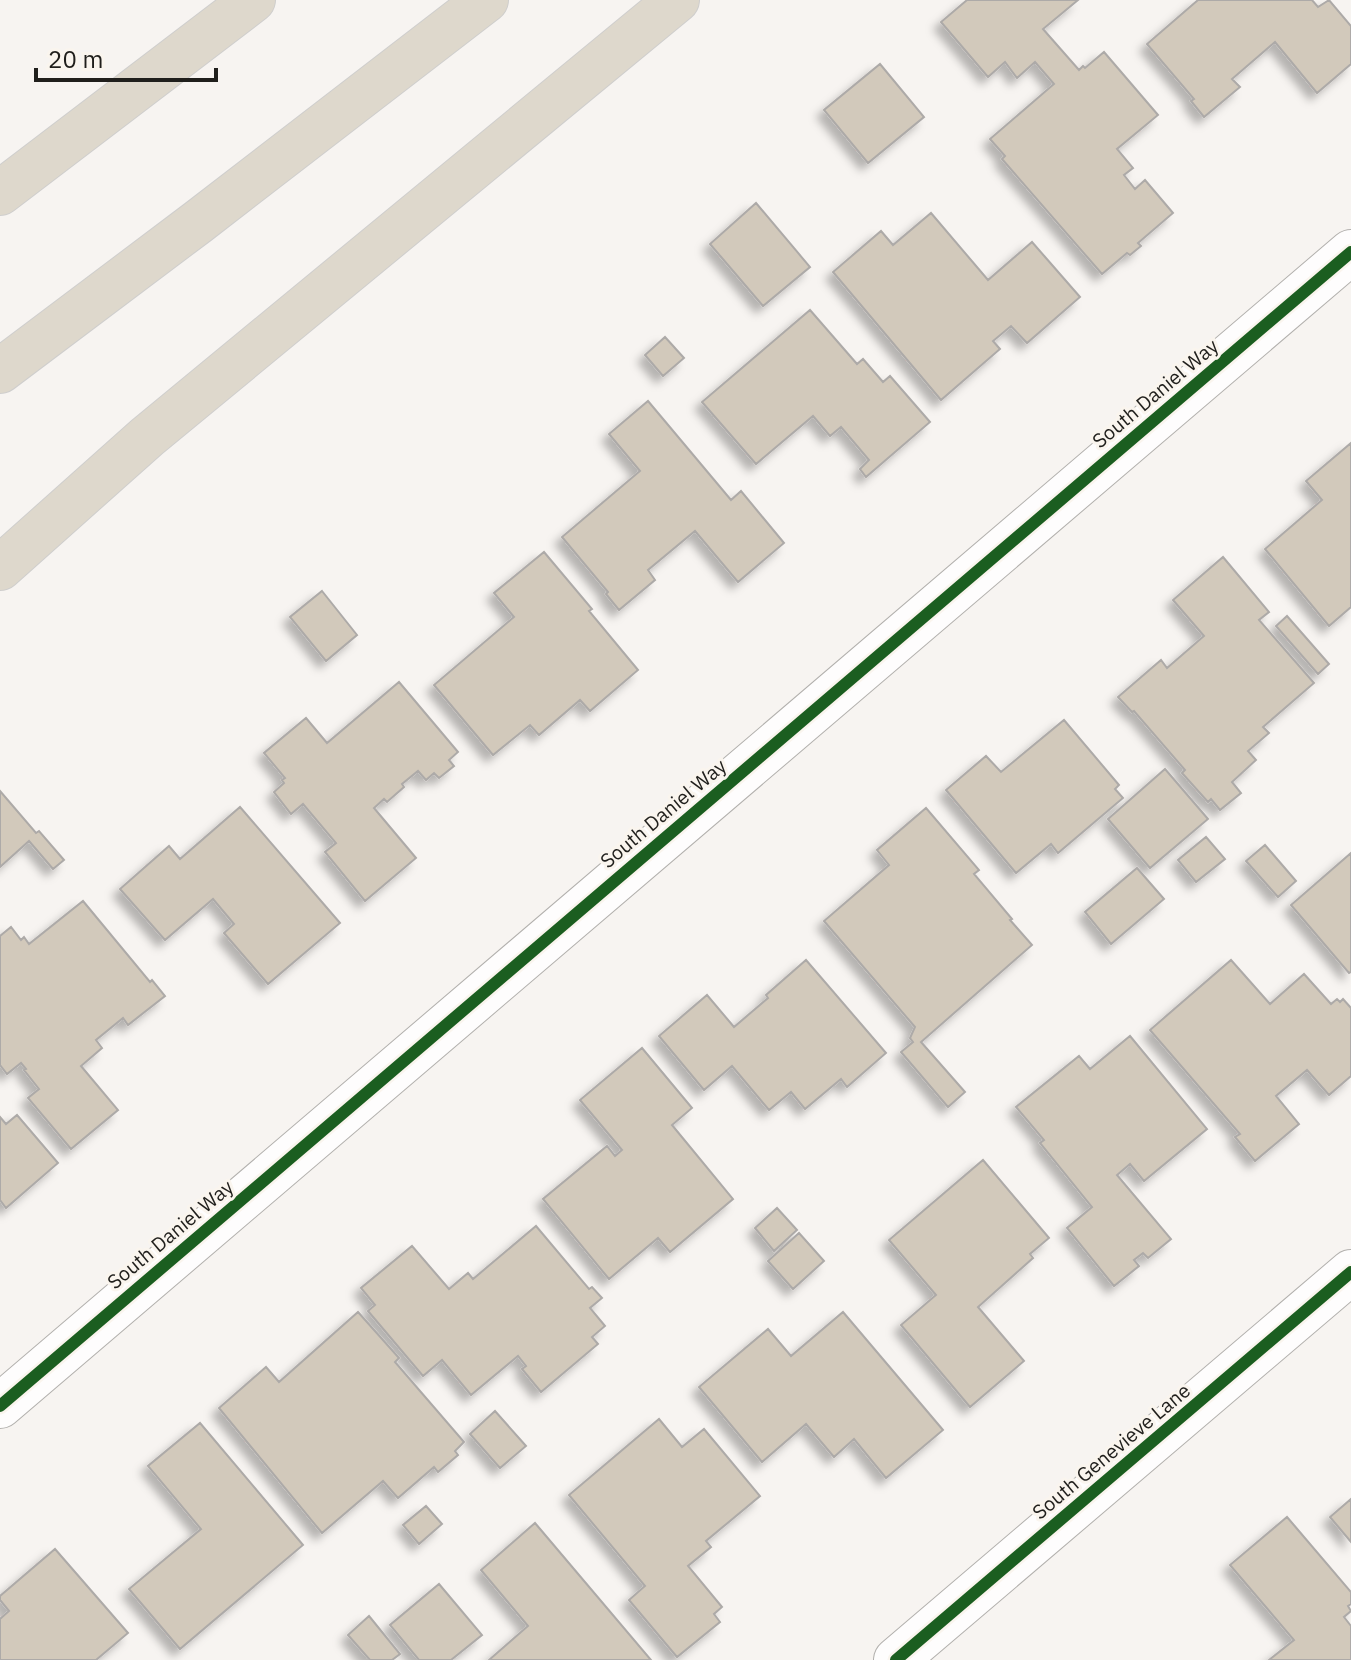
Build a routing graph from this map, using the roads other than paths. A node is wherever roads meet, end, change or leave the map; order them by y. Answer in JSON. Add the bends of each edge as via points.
{"nodes":[{"id":1,"x":253,"y":0,"type":"edge"},
{"id":2,"x":486,"y":0,"type":"edge"},
{"id":3,"x":677,"y":0,"type":"edge"},
{"id":4,"x":0,"y":193,"type":"edge"},
{"id":5,"x":1351,"y":252,"type":"edge"},
{"id":6,"x":0,"y":371,"type":"edge"},
{"id":7,"x":0,"y":568,"type":"edge"},
{"id":8,"x":1351,"y":1272,"type":"edge"},
{"id":9,"x":0,"y":1406,"type":"edge"},
{"id":10,"x":896,"y":1660,"type":"edge"}],
"edges":[{"from":1,"to":4,"type":"highway"},
{"from":2,"to":6,"type":"highway"},
{"from":3,"to":7,"type":"highway","via":[[147,437]]},
{"from":5,"to":9,"type":"street","name":"South Daniel Way"},
{"from":8,"to":10,"type":"street","name":"South Genevieve Lane"}]}
